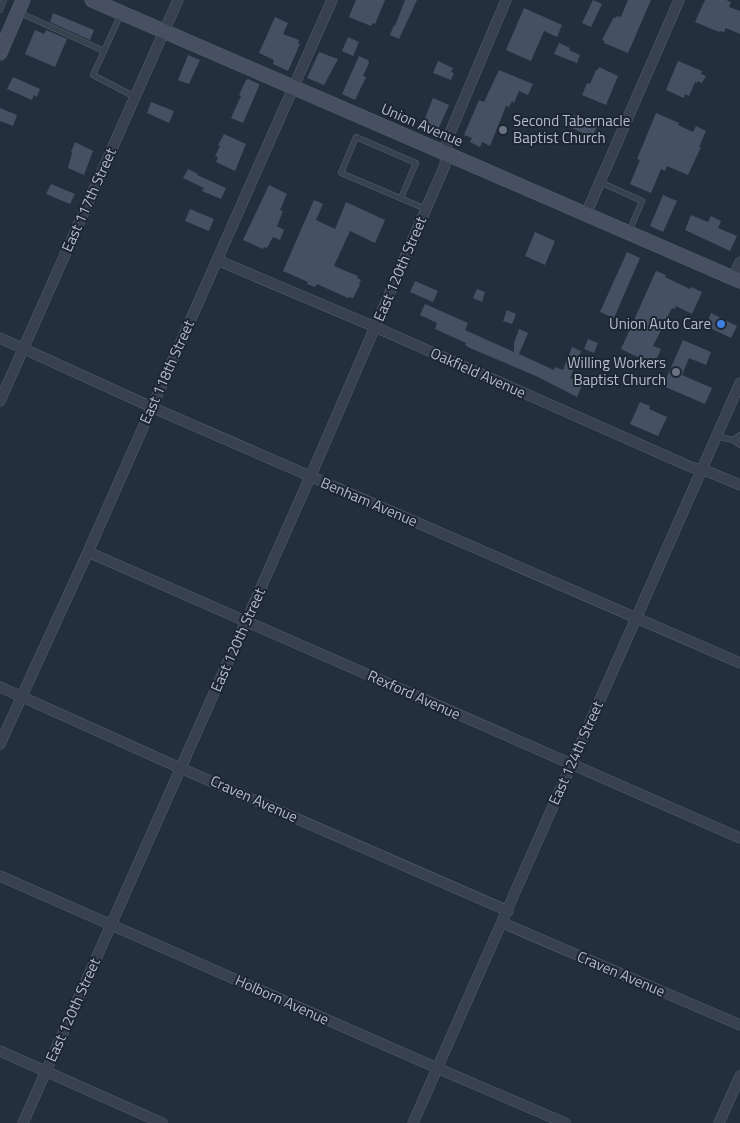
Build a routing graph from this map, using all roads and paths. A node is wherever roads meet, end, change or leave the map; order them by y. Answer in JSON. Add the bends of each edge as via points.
{"nodes":[{"id":1,"x":4,"y":0,"type":"edge"},
{"id":2,"x":92,"y":0,"type":"edge"},
{"id":3,"x":178,"y":0,"type":"edge"},
{"id":4,"x":332,"y":0,"type":"edge"},
{"id":5,"x":506,"y":0,"type":"edge"},
{"id":6,"x":679,"y":0,"type":"edge"},
{"id":7,"x":21,"y":6,"type":"edge"},
{"id":8,"x":0,"y":10,"type":"edge"},
{"id":9,"x":122,"y":13,"type":"junction"},
{"id":10,"x":164,"y":32,"type":"junction"},
{"id":11,"x":3,"y":37,"type":"edge"},
{"id":12,"x":104,"y":51,"type":"junction"},
{"id":13,"x":0,"y":53,"type":"edge"},
{"id":14,"x":294,"y":87,"type":"junction"},
{"id":15,"x":135,"y":97,"type":"junction"},
{"id":16,"x":447,"y":154,"type":"junction"},
{"id":17,"x":600,"y":182,"type":"junction"},
{"id":18,"x":401,"y":198,"type":"junction"},
{"id":19,"x":426,"y":209,"type":"junction"},
{"id":20,"x":586,"y":214,"type":"junction"},
{"id":21,"x":629,"y":232,"type":"junction"},
{"id":22,"x":217,"y":260,"type":"junction"},
{"id":23,"x":740,"y":262,"type":"edge"},
{"id":24,"x":737,"y":279,"type":"edge"},
{"id":25,"x":375,"y":327,"type":"junction"},
{"id":26,"x":0,"y":338,"type":"edge"},
{"id":27,"x":23,"y":348,"type":"junction"},
{"id":28,"x":740,"y":383,"type":"edge"},
{"id":29,"x":0,"y":401,"type":"edge"},
{"id":30,"x":151,"y":407,"type":"junction"},
{"id":31,"x":740,"y":435,"type":"edge"},
{"id":32,"x":717,"y":436,"type":"junction"},
{"id":33,"x":733,"y":440,"type":"junction"},
{"id":34,"x":740,"y":445,"type":"edge"},
{"id":35,"x":702,"y":470,"type":"junction"},
{"id":36,"x":311,"y":476,"type":"junction"},
{"id":37,"x":740,"y":485,"type":"edge"},
{"id":38,"x":88,"y":552,"type":"junction"},
{"id":39,"x":636,"y":618,"type":"junction"},
{"id":40,"x":246,"y":622,"type":"junction"},
{"id":41,"x":740,"y":663,"type":"edge"},
{"id":42,"x":0,"y":687,"type":"edge"},
{"id":43,"x":21,"y":696,"type":"junction"},
{"id":44,"x":0,"y":744,"type":"edge"},
{"id":45,"x":571,"y":764,"type":"junction"},
{"id":46,"x":181,"y":767,"type":"junction"},
{"id":47,"x":740,"y":838,"type":"edge"},
{"id":48,"x":0,"y":876,"type":"edge"},
{"id":49,"x":508,"y":911,"type":"junction"},
{"id":50,"x":503,"y":923,"type":"junction"},
{"id":51,"x":111,"y":924,"type":"junction"},
{"id":52,"x":740,"y":1025,"type":"edge"},
{"id":53,"x":0,"y":1051,"type":"edge"},
{"id":54,"x":437,"y":1068,"type":"junction"},
{"id":55,"x":46,"y":1071,"type":"junction"},
{"id":56,"x":740,"y":1076,"type":"edge"},
{"id":57,"x":23,"y":1123,"type":"edge"},
{"id":58,"x":162,"y":1123,"type":"edge"},
{"id":59,"x":413,"y":1123,"type":"edge"},
{"id":60,"x":565,"y":1123,"type":"edge"},
{"id":61,"x":720,"y":1123,"type":"edge"}],
"edges":[{"from":1,"to":8,"type":"lane"},
{"from":2,"to":9,"type":"main road","name":"Union Avenue"},
{"from":3,"to":10,"type":"street","name":"East 117th Street"},
{"from":4,"to":14,"type":"street","name":"East 118th Street"},
{"from":5,"to":16,"type":"street","name":"East 120th Street","via":[[447,140]]},
{"from":6,"to":17,"type":"street"},
{"from":7,"to":11,"type":"main road"},
{"from":7,"to":12,"type":"lane"},
{"from":9,"to":10,"type":"main road","name":"Union Avenue"},
{"from":9,"to":12,"type":"lane"},
{"from":10,"to":14,"type":"main road","name":"Union Avenue"},
{"from":10,"to":15,"type":"street","name":"East 117th Street"},
{"from":11,"to":13,"type":"main road"},
{"from":12,"to":15,"type":"lane","via":[[93,75]]},
{"from":14,"to":16,"type":"main road","name":"Union Avenue"},
{"from":14,"to":22,"type":"street","name":"East 118th Street"},
{"from":15,"to":27,"type":"street","name":"East 117th Street"},
{"from":16,"to":19,"type":"street","name":"East 120th Street"},
{"from":16,"to":20,"type":"main road","name":"Union Avenue"},
{"from":17,"to":20,"type":"street"},
{"from":17,"to":21,"type":"lane","via":[[642,201]]},
{"from":18,"to":18,"type":"lane","via":[[341,173],[356,137],[416,163]]},
{"from":18,"to":19,"type":"lane"},
{"from":19,"to":25,"type":"street","name":"East 120th Street"},
{"from":20,"to":21,"type":"main road","name":"Union Avenue"},
{"from":21,"to":24,"type":"main road","name":"Union Avenue"},
{"from":22,"to":25,"type":"street","name":"Oakfield Avenue"},
{"from":22,"to":30,"type":"street","name":"East 118th Street"},
{"from":23,"to":24,"type":"street"},
{"from":25,"to":35,"type":"street","name":"Oakfield Avenue"},
{"from":25,"to":36,"type":"street","name":"East 120th Street"},
{"from":26,"to":27,"type":"street","name":"Benham Avenue"},
{"from":27,"to":29,"type":"street","name":"East 117th Street"},
{"from":27,"to":30,"type":"street","name":"Benham Avenue"},
{"from":28,"to":32,"type":"street","name":"East 124th Street"},
{"from":30,"to":36,"type":"street","name":"Benham Avenue"},
{"from":30,"to":38,"type":"street","name":"East 118th Street"},
{"from":31,"to":33,"type":"lane"},
{"from":32,"to":33,"type":"lane"},
{"from":32,"to":35,"type":"street","name":"East 124th Street"},
{"from":33,"to":34,"type":"lane"},
{"from":35,"to":37,"type":"street","name":"Oakfield Avenue"},
{"from":35,"to":39,"type":"street","name":"East 124th Street"},
{"from":36,"to":39,"type":"street","name":"Benham Avenue"},
{"from":36,"to":40,"type":"street","name":"East 120th Street"},
{"from":38,"to":40,"type":"street","name":"Rexford Avenue"},
{"from":38,"to":43,"type":"street","name":"East 118th Street"},
{"from":39,"to":41,"type":"street","name":"Benham Avenue"},
{"from":39,"to":45,"type":"street","name":"East 124th Street"},
{"from":40,"to":45,"type":"street","name":"Rexford Avenue"},
{"from":40,"to":46,"type":"street","name":"East 120th Street"},
{"from":42,"to":43,"type":"street","name":"Craven Avenue"},
{"from":43,"to":44,"type":"street","name":"East 118th Street"},
{"from":43,"to":46,"type":"street","name":"Craven Avenue"},
{"from":45,"to":47,"type":"street","name":"Rexford Avenue"},
{"from":45,"to":49,"type":"street","name":"East 124th Street"},
{"from":46,"to":49,"type":"street","name":"Craven Avenue"},
{"from":46,"to":51,"type":"street","name":"East 120th Street"},
{"from":48,"to":51,"type":"street","name":"Holborn Avenue"},
{"from":49,"to":50,"type":"street","name":"East 124th Street"},
{"from":50,"to":52,"type":"street","name":"Craven Avenue"},
{"from":50,"to":54,"type":"street","name":"East 124th Street"},
{"from":51,"to":54,"type":"street","name":"Holborn Avenue"},
{"from":51,"to":55,"type":"street","name":"East 120th Street"},
{"from":53,"to":55,"type":"street"},
{"from":54,"to":59,"type":"street","name":"East 124th Street"},
{"from":54,"to":60,"type":"street","name":"Holborn Avenue"},
{"from":55,"to":57,"type":"street","name":"East 120th Street"},
{"from":55,"to":58,"type":"street"},
{"from":56,"to":61,"type":"street"}]}
